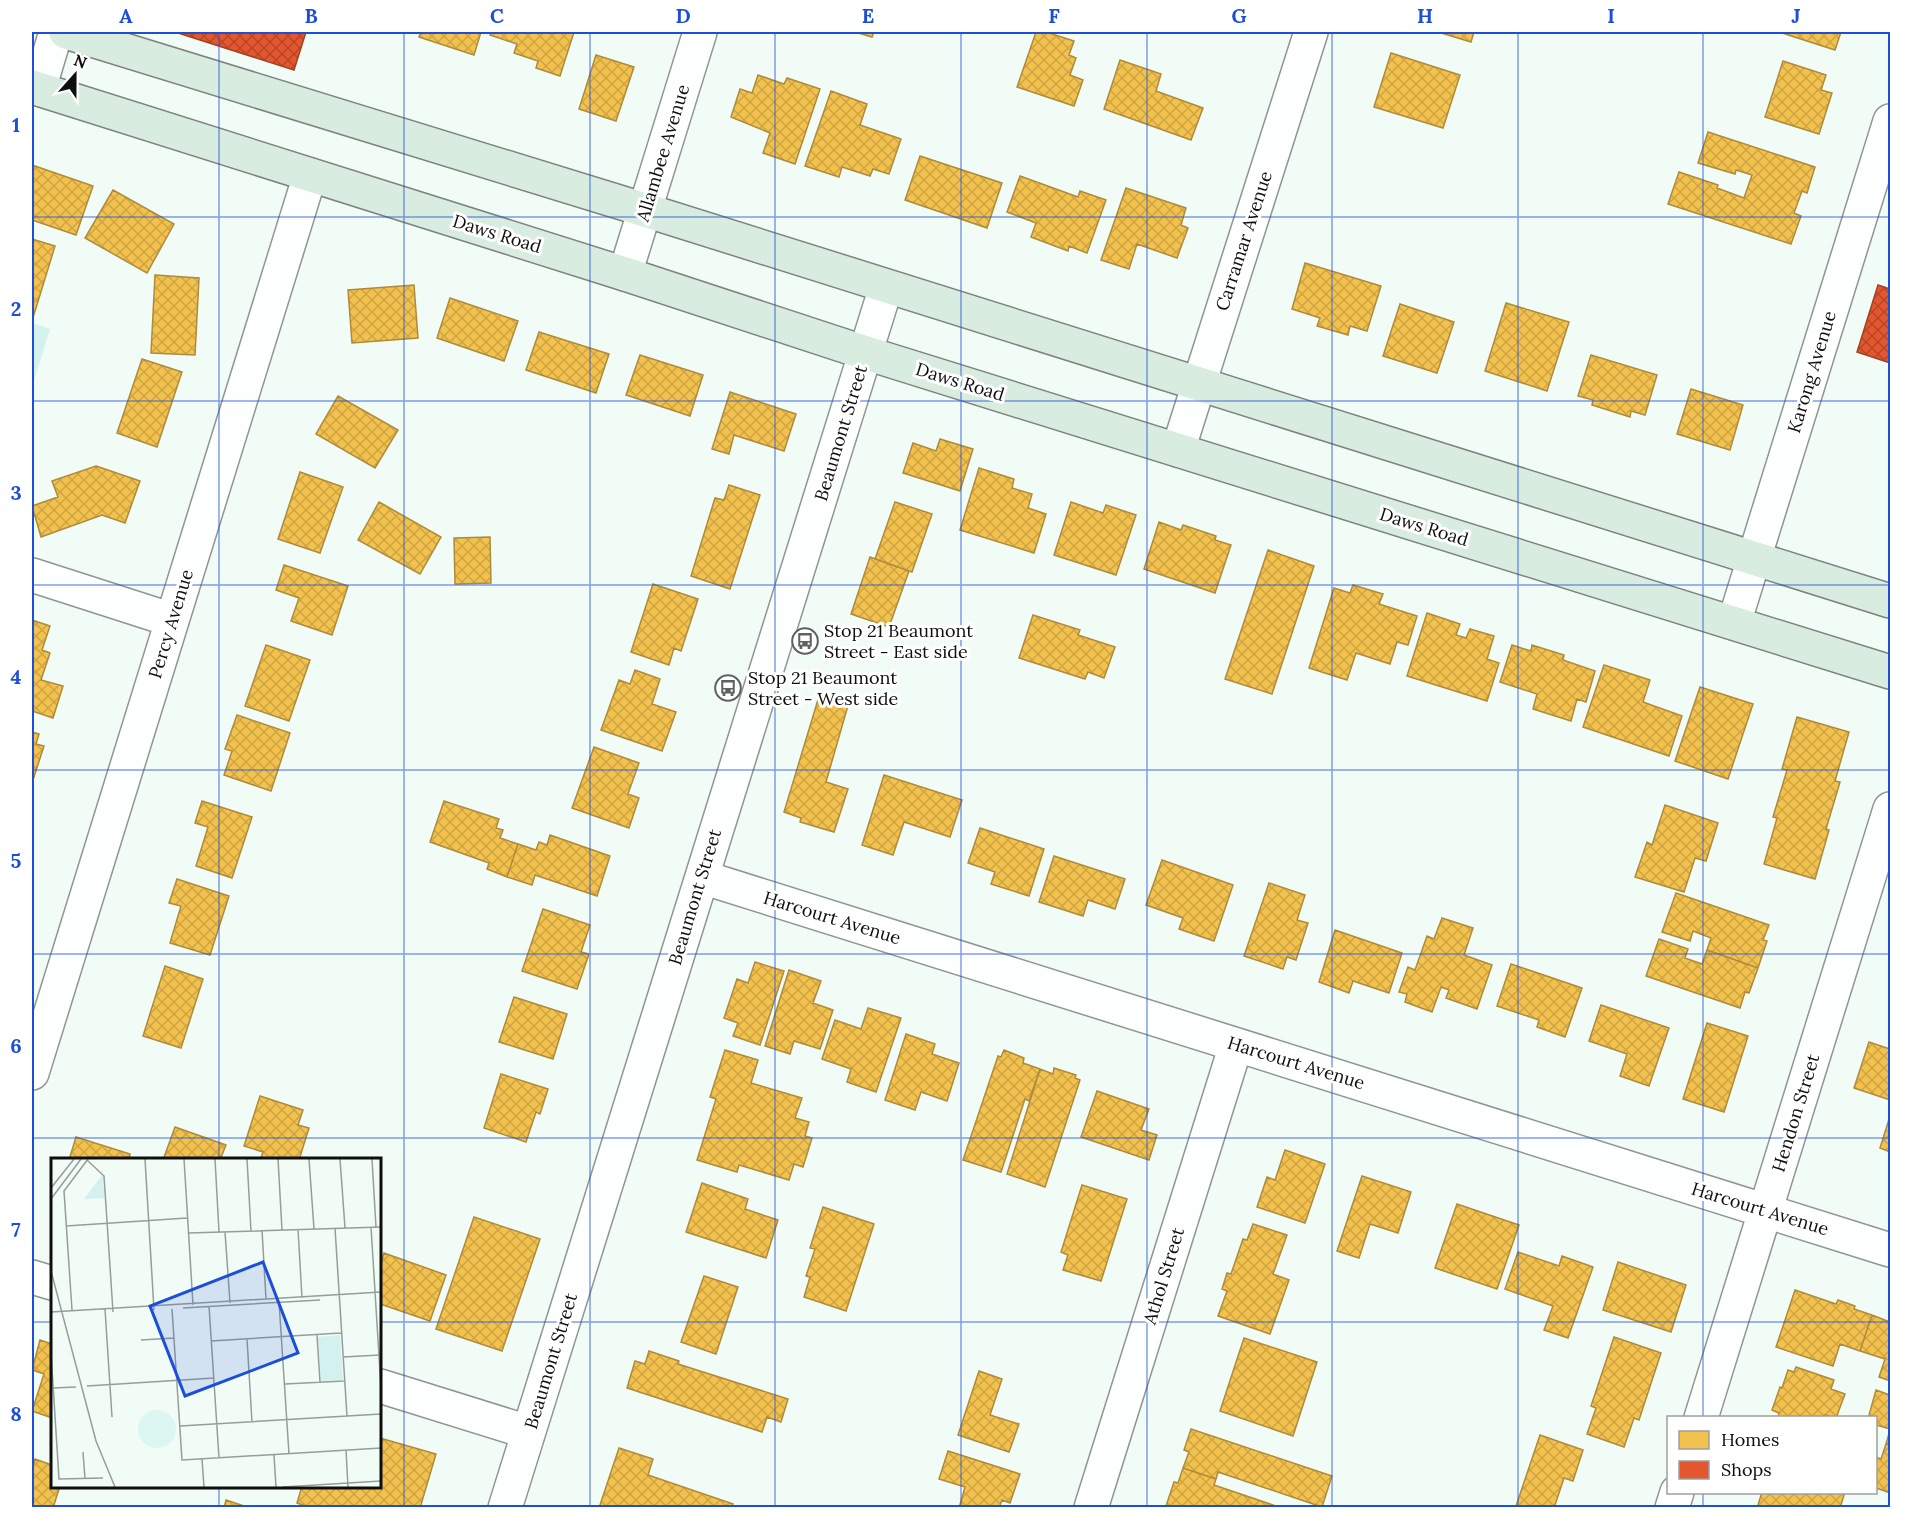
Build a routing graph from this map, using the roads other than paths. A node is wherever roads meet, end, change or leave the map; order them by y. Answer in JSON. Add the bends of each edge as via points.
{"nodes":[{"id":1,"x":56,"y":32,"type":"edge"},
{"id":2,"x":66,"y":32,"type":"edge"},
{"id":3,"x":700,"y":32,"type":"edge"},
{"id":4,"x":1311,"y":32,"type":"edge"},
{"id":5,"x":35,"y":88,"type":"edge"},
{"id":6,"x":1890,"y":121,"type":"edge"},
{"id":7,"x":310,"y":175,"type":"junction"},
{"id":8,"x":645,"y":210,"type":"junction"},
{"id":9,"x":625,"y":274,"type":"junction"},
{"id":10,"x":886,"y":287,"type":"junction"},
{"id":11,"x":866,"y":353,"type":"junction"},
{"id":12,"x":1198,"y":385,"type":"junction"},
{"id":13,"x":1178,"y":450,"type":"junction"},
{"id":14,"x":1754,"y":559,"type":"junction"},
{"id":15,"x":32,"y":576,"type":"edge"},
{"id":16,"x":1890,"y":601,"type":"edge"},
{"id":17,"x":172,"y":620,"type":"junction"},
{"id":18,"x":1734,"y":623,"type":"junction"},
{"id":19,"x":1890,"y":672,"type":"edge"},
{"id":20,"x":1890,"y":809,"type":"edge"},
{"id":21,"x":702,"y":877,"type":"junction"},
{"id":22,"x":1236,"y":1045,"type":"junction"},
{"id":23,"x":32,"y":1073,"type":"edge"},
{"id":24,"x":1765,"y":1210,"type":"junction"},
{"id":25,"x":1890,"y":1250,"type":"edge"},
{"id":26,"x":32,"y":1277,"type":"edge"},
{"id":27,"x":51,"y":1283,"type":"edge"},
{"id":28,"x":381,"y":1386,"type":"edge"},
{"id":29,"x":1702,"y":1416,"type":"edge"},
{"id":30,"x":528,"y":1432,"type":"junction"},
{"id":31,"x":505,"y":1508,"type":"edge"},
{"id":32,"x":1091,"y":1508,"type":"edge"}],
"edges":[{"from":1,"to":5,"type":"street"},
{"from":2,"to":8,"type":"main road"},
{"from":3,"to":8,"type":"street","name":"Allambee Avenue"},
{"from":4,"to":12,"type":"street","name":"Carramar Avenue"},
{"from":5,"to":7,"type":"main road","name":"Daws Road"},
{"from":6,"to":14,"type":"street","name":"Karong Avenue"},
{"from":7,"to":9,"type":"main road","name":"Daws Road"},
{"from":7,"to":17,"type":"street","name":"Percy Avenue"},
{"from":8,"to":9,"type":"street","name":"Allambee Avenue"},
{"from":8,"to":10,"type":"main road"},
{"from":9,"to":11,"type":"main road","name":"Daws Road"},
{"from":10,"to":11,"type":"street","name":"Beaumont Street"},
{"from":10,"to":12,"type":"main road"},
{"from":11,"to":13,"type":"main road","name":"Daws Road"},
{"from":11,"to":21,"type":"street","name":"Beaumont Street"},
{"from":12,"to":13,"type":"street","name":"Carramar Avenue"},
{"from":12,"to":14,"type":"main road"},
{"from":13,"to":18,"type":"main road","name":"Daws Road"},
{"from":14,"to":16,"type":"main road"},
{"from":14,"to":18,"type":"street","name":"Karong Avenue"},
{"from":15,"to":17,"type":"street"},
{"from":17,"to":23,"type":"street","name":"Percy Avenue"},
{"from":18,"to":19,"type":"main road","name":"Daws Road"},
{"from":20,"to":24,"type":"street","name":"Hendon Street"},
{"from":21,"to":22,"type":"street","name":"Harcourt Avenue"},
{"from":21,"to":30,"type":"street","name":"Beaumont Street"},
{"from":22,"to":24,"type":"street","name":"Harcourt Avenue"},
{"from":22,"to":32,"type":"street","name":"Athol Street"},
{"from":24,"to":25,"type":"street","name":"Harcourt Avenue"},
{"from":24,"to":29,"type":"street","name":"Hendon Street"},
{"from":26,"to":27,"type":"street"},
{"from":28,"to":30,"type":"street"},
{"from":30,"to":31,"type":"street","name":"Beaumont Street"}]}
